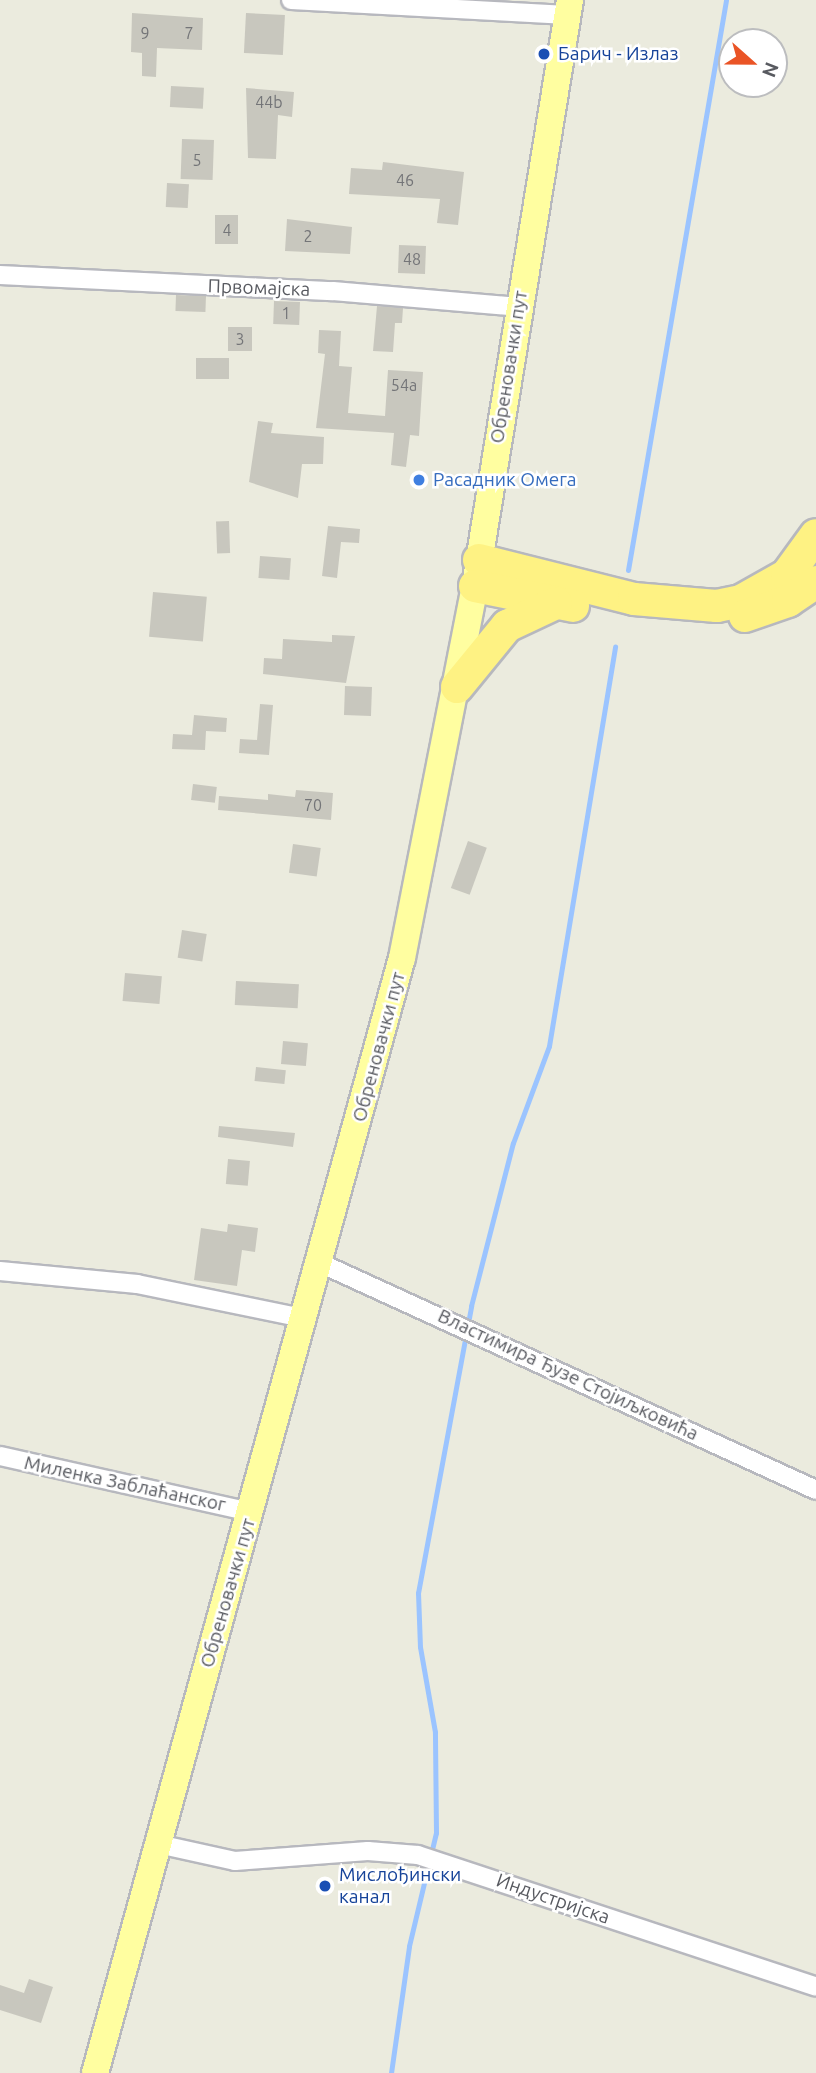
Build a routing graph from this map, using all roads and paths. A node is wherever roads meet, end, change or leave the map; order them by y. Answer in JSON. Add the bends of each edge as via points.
{"nodes":[{"id":1,"x":291,"y":0,"type":"edge"},
{"id":2,"x":569,"y":8,"type":"edge"},
{"id":3,"x":0,"y":275,"type":"edge"},
{"id":4,"x":518,"y":307,"type":"junction"},
{"id":5,"x":816,"y":536,"type":"edge"},
{"id":6,"x":477,"y":573,"type":"junction"},
{"id":7,"x":816,"y":582,"type":"edge"},
{"id":8,"x":556,"y":603,"type":"junction"},
{"id":9,"x":457,"y":687,"type":"junction"},
{"id":10,"x":320,"y":1263,"type":"junction"},
{"id":11,"x":0,"y":1271,"type":"edge"},
{"id":12,"x":303,"y":1318,"type":"junction"},
{"id":13,"x":0,"y":1456,"type":"edge"},
{"id":14,"x":816,"y":1490,"type":"edge"},
{"id":15,"x":251,"y":1511,"type":"junction"},
{"id":16,"x":158,"y":1844,"type":"junction"},
{"id":17,"x":816,"y":1987,"type":"edge"},
{"id":18,"x":95,"y":2073,"type":"edge"}],
"edges":[{"from":1,"to":2,"type":"street"},
{"from":2,"to":4,"type":"main road","name":"Обреновачки пут"},
{"from":3,"to":4,"type":"street","name":"Првомајска","via":[[333,291]]},
{"from":4,"to":6,"type":"main road","name":"Обреновачки пут"},
{"from":5,"to":6,"type":"highway","via":[[787,575],[741,601],[717,606],[634,599]]},
{"from":6,"to":8,"type":"highway"},
{"from":6,"to":9,"type":"main road","name":"Обреновачки пут"},
{"from":7,"to":8,"type":"highway","via":[[769,610],[729,619],[670,620]]},
{"from":8,"to":9,"type":"highway","via":[[507,626]]},
{"from":9,"to":10,"type":"main road","name":"Обреновачки пут","via":[[402,958]]},
{"from":10,"to":12,"type":"main road","name":"Обреновачки пут"},
{"from":10,"to":14,"type":"street","name":"Властимира Ђузе Стојиљковића"},
{"from":11,"to":12,"type":"street","via":[[137,1284]]},
{"from":12,"to":15,"type":"main road","name":"Обреновачки пут"},
{"from":13,"to":15,"type":"street","name":"Миленка Заблаћанског"},
{"from":15,"to":16,"type":"main road","name":"Обреновачки пут"},
{"from":16,"to":17,"type":"street","name":"Индустријска","via":[[226,1860],[368,1851],[418,1855]]},
{"from":16,"to":18,"type":"main road","name":"Обреновачки пут"}]}
